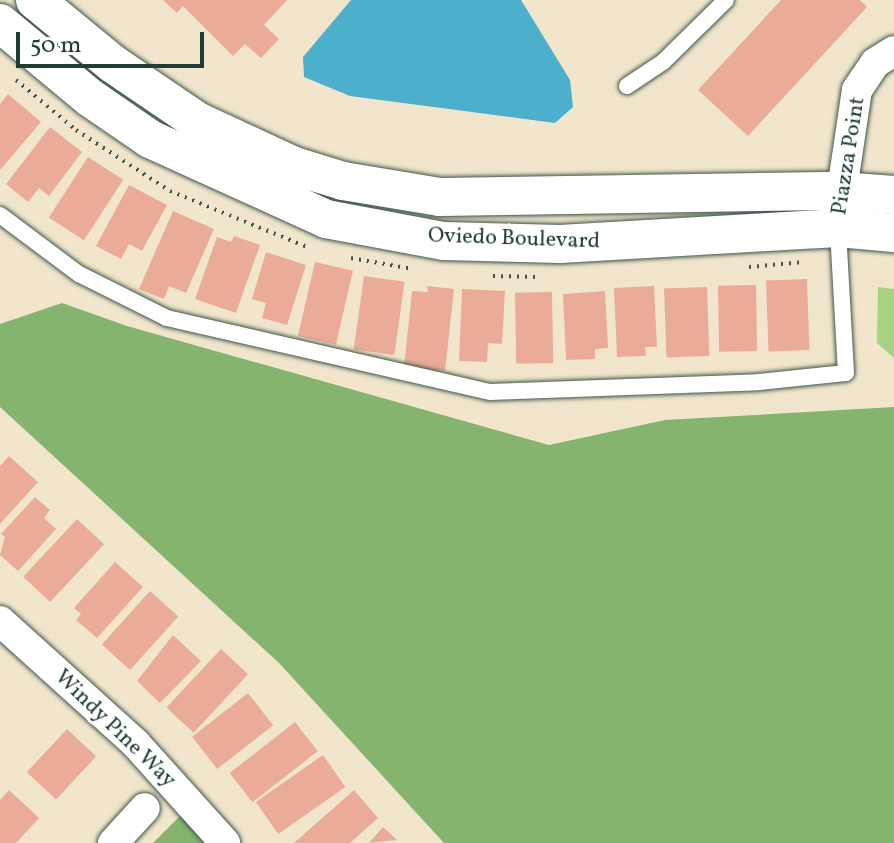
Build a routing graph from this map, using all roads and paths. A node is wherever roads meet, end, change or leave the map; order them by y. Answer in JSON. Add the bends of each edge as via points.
{"nodes":[{"id":1,"x":726,"y":0,"type":"edge"},
{"id":2,"x":36,"y":1,"type":"edge"},
{"id":3,"x":3,"y":33,"type":"edge"},
{"id":4,"x":894,"y":51,"type":"edge"},
{"id":5,"x":627,"y":86,"type":"dead end"},
{"id":6,"x":840,"y":191,"type":"junction"},
{"id":7,"x":894,"y":195,"type":"edge"},
{"id":8,"x":0,"y":215,"type":"edge"},
{"id":9,"x":838,"y":228,"type":"junction"},
{"id":10,"x":894,"y":233,"type":"edge"},
{"id":11,"x":0,"y":621,"type":"edge"},
{"id":12,"x":145,"y":808,"type":"dead end"},
{"id":13,"x":113,"y":843,"type":"edge"},
{"id":14,"x":225,"y":843,"type":"edge"}],
"edges":[{"from":1,"to":5,"type":"lane","via":[[663,62]]},
{"from":2,"to":3,"type":"street"},
{"from":2,"to":6,"type":"street","name":"Oviedo Boulevard","via":[[113,64],[197,121],[294,166],[343,181],[440,197]]},
{"from":3,"to":9,"type":"street","name":"Oviedo Boulevard","via":[[150,139],[326,219],[444,241],[560,244]]},
{"from":4,"to":6,"type":"street","name":"Piazza Point","via":[[875,63],[857,90]]},
{"from":6,"to":7,"type":"street","name":"Oviedo Boulevard"},
{"from":6,"to":9,"type":"street","name":"Piazza Point"},
{"from":8,"to":9,"type":"lane","via":[[79,274],[167,318],[490,392],[759,382],[846,373]]},
{"from":9,"to":10,"type":"street","name":"Oviedo Boulevard"},
{"from":11,"to":14,"type":"street","name":"Windy Pine Way","via":[[136,744]]},
{"from":12,"to":13,"type":"street"}]}
